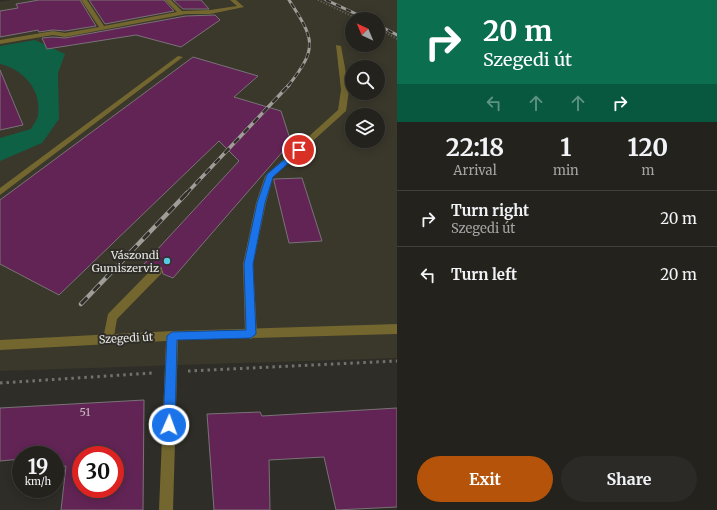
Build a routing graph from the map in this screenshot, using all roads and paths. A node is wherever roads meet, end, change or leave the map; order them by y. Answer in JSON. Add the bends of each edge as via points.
{"nodes":[{"id":1,"x":84,"y":0,"type":"edge"},
{"id":2,"x":168,"y":0,"type":"edge"},
{"id":3,"x":233,"y":0,"type":"edge"},
{"id":4,"x":318,"y":0,"type":"edge"},
{"id":5,"x":181,"y":12,"type":"junction"},
{"id":6,"x":345,"y":13,"type":"edge"},
{"id":7,"x":103,"y":28,"type":"junction"},
{"id":8,"x":385,"y":32,"type":"edge"},
{"id":9,"x":397,"y":39,"type":"edge"},
{"id":10,"x":0,"y":42,"type":"edge"},
{"id":11,"x":338,"y":46,"type":"dead end"},
{"id":12,"x":180,"y":57,"type":"dead end"},
{"id":13,"x":0,"y":192,"type":"edge"},
{"id":14,"x":157,"y":271,"type":"dead end"},
{"id":15,"x":397,"y":329,"type":"edge"},
{"id":16,"x":251,"y":334,"type":"junction"},
{"id":17,"x":172,"y":336,"type":"junction"},
{"id":18,"x":109,"y":339,"type":"junction"},
{"id":19,"x":0,"y":345,"type":"edge"},
{"id":20,"x":397,"y":361,"type":"edge"},
{"id":21,"x":171,"y":372,"type":"junction"},
{"id":22,"x":0,"y":383,"type":"edge"},
{"id":23,"x":166,"y":510,"type":"edge"}],
"edges":[{"from":1,"to":7,"type":"street"},
{"from":2,"to":5,"type":"street"},
{"from":3,"to":5,"type":"street","via":[[241,7],[210,12]]},
{"from":4,"to":6,"type":"path"},
{"from":5,"to":7,"type":"street"},
{"from":7,"to":10,"type":"street"},
{"from":8,"to":9,"type":"path"},
{"from":11,"to":16,"type":"street","via":[[345,90],[342,111],[269,176],[248,264]]},
{"from":12,"to":13,"type":"street"},
{"from":14,"to":18,"type":"street","via":[[112,317]]},
{"from":15,"to":16,"type":"street","name":"Szegedi út"},
{"from":16,"to":17,"type":"street","name":"Szegedi út"},
{"from":17,"to":18,"type":"street","name":"Szegedi út"},
{"from":17,"to":21,"type":"street"},
{"from":18,"to":19,"type":"street","name":"Szegedi út"},
{"from":20,"to":21,"type":"path"},
{"from":21,"to":22,"type":"path"},
{"from":21,"to":23,"type":"street"}]}
